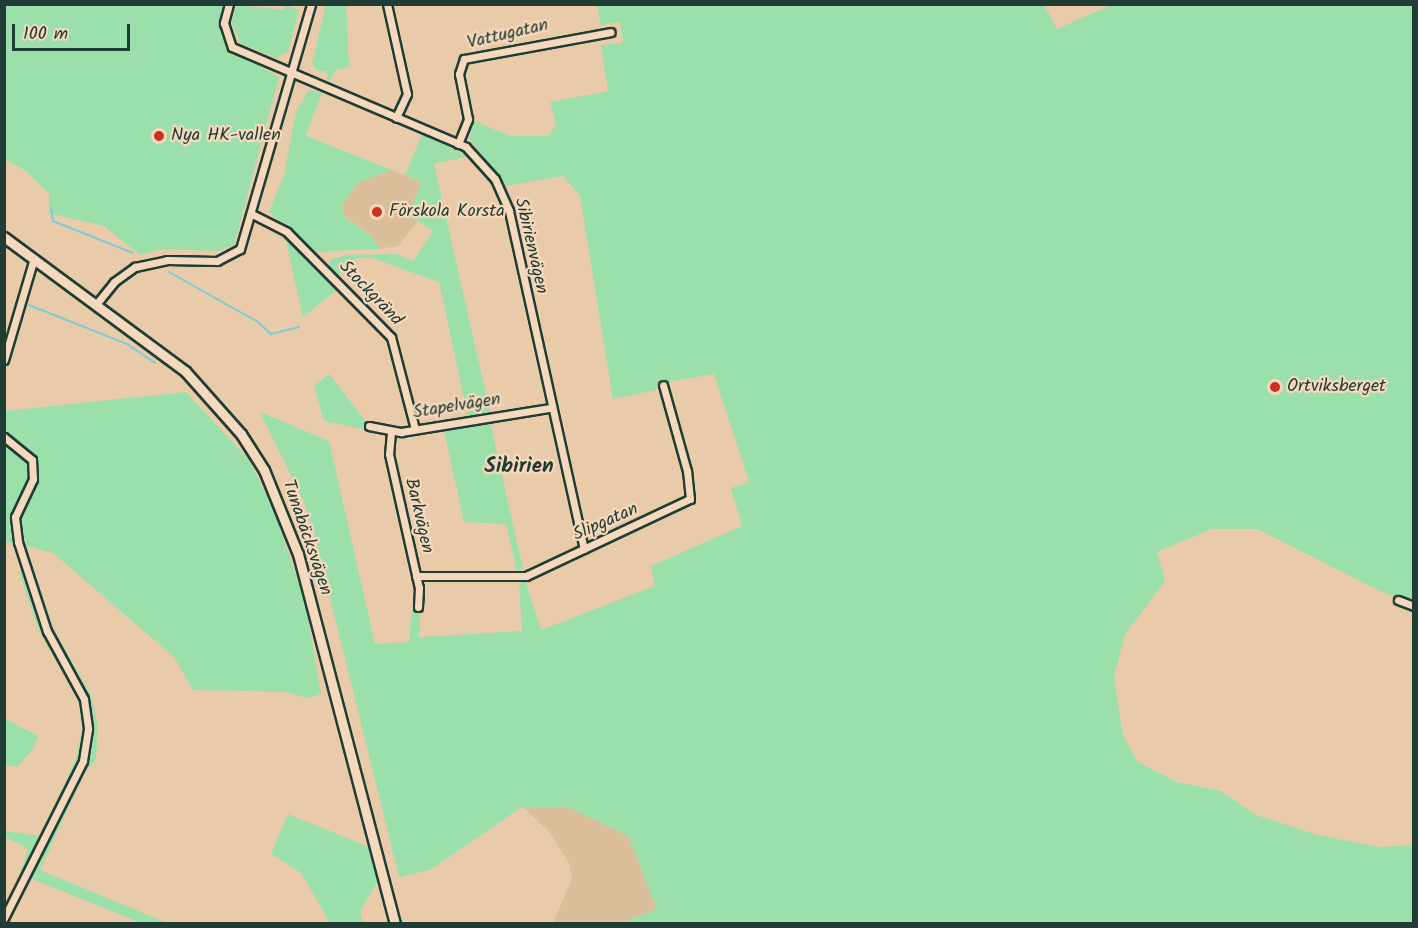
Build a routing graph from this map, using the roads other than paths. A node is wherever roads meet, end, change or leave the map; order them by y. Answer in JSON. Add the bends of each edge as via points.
{"nodes":[{"id":1,"x":229,"y":4,"type":"edge"},
{"id":2,"x":311,"y":4,"type":"edge"},
{"id":3,"x":387,"y":4,"type":"edge"},
{"id":4,"x":611,"y":32,"type":"dead end"},
{"id":5,"x":289,"y":74,"type":"junction"},
{"id":6,"x":396,"y":118,"type":"junction"},
{"id":7,"x":458,"y":144,"type":"junction"},
{"id":8,"x":252,"y":214,"type":"junction"},
{"id":9,"x":4,"y":237,"type":"edge"},
{"id":10,"x":33,"y":258,"type":"junction"},
{"id":11,"x":98,"y":302,"type":"junction"},
{"id":12,"x":4,"y":360,"type":"edge"},
{"id":13,"x":663,"y":385,"type":"dead end"},
{"id":14,"x":550,"y":408,"type":"junction"},
{"id":15,"x":369,"y":426,"type":"dead end"},
{"id":16,"x":415,"y":429,"type":"junction"},
{"id":17,"x":391,"y":432,"type":"junction"},
{"id":18,"x":4,"y":437,"type":"edge"},
{"id":19,"x":584,"y":549,"type":"junction"},
{"id":20,"x":416,"y":576,"type":"junction"},
{"id":21,"x":1398,"y":600,"type":"dead end"},
{"id":22,"x":1413,"y":606,"type":"edge"},
{"id":23,"x":418,"y":607,"type":"dead end"},
{"id":24,"x":4,"y":918,"type":"edge"},
{"id":25,"x":395,"y":924,"type":"edge"}],
"edges":[{"from":1,"to":5,"type":"street","name":"Sibirienvägen","via":[[224,23],[232,47]]},
{"from":2,"to":5,"type":"street"},
{"from":3,"to":6,"type":"street","via":[[407,87]]},
{"from":4,"to":7,"type":"street","name":"Vattugatan","via":[[464,59],[459,74],[468,119]]},
{"from":5,"to":6,"type":"street","name":"Sibirienvägen"},
{"from":5,"to":8,"type":"street"},
{"from":6,"to":7,"type":"street","name":"Sibirienvägen"},
{"from":7,"to":14,"type":"street","name":"Sibirienvägen","via":[[478,158],[503,194]]},
{"from":8,"to":11,"type":"street","via":[[244,243],[233,255],[218,261],[147,262],[123,273]]},
{"from":8,"to":16,"type":"street","name":"Stockgränd","via":[[287,232],[391,337]]},
{"from":9,"to":10,"type":"street","name":"Tunabäcksvägen"},
{"from":10,"to":11,"type":"street","name":"Tunabäcksvägen"},
{"from":10,"to":12,"type":"street"},
{"from":11,"to":25,"type":"street","name":"Tunabäcksvägen","via":[[157,346],[207,393],[241,434],[274,490],[309,593]]},
{"from":13,"to":19,"type":"street","name":"Slipgatan","via":[[690,499]]},
{"from":14,"to":16,"type":"street","name":"Stapelvägen"},
{"from":14,"to":19,"type":"street","name":"Sibirienvägen"},
{"from":15,"to":17,"type":"street","name":"Stapelvägen"},
{"from":16,"to":17,"type":"street","name":"Stapelvägen"},
{"from":17,"to":20,"type":"street","name":"Barkvägen","via":[[389,454]]},
{"from":18,"to":24,"type":"street","via":[[32,460],[33,479],[15,518],[18,542],[47,631],[84,699],[88,729],[83,761]]},
{"from":19,"to":20,"type":"street","name":"Slipgatan","via":[[513,579]]},
{"from":20,"to":23,"type":"street","name":"Barkvägen"},
{"from":21,"to":22,"type":"street"}]}
